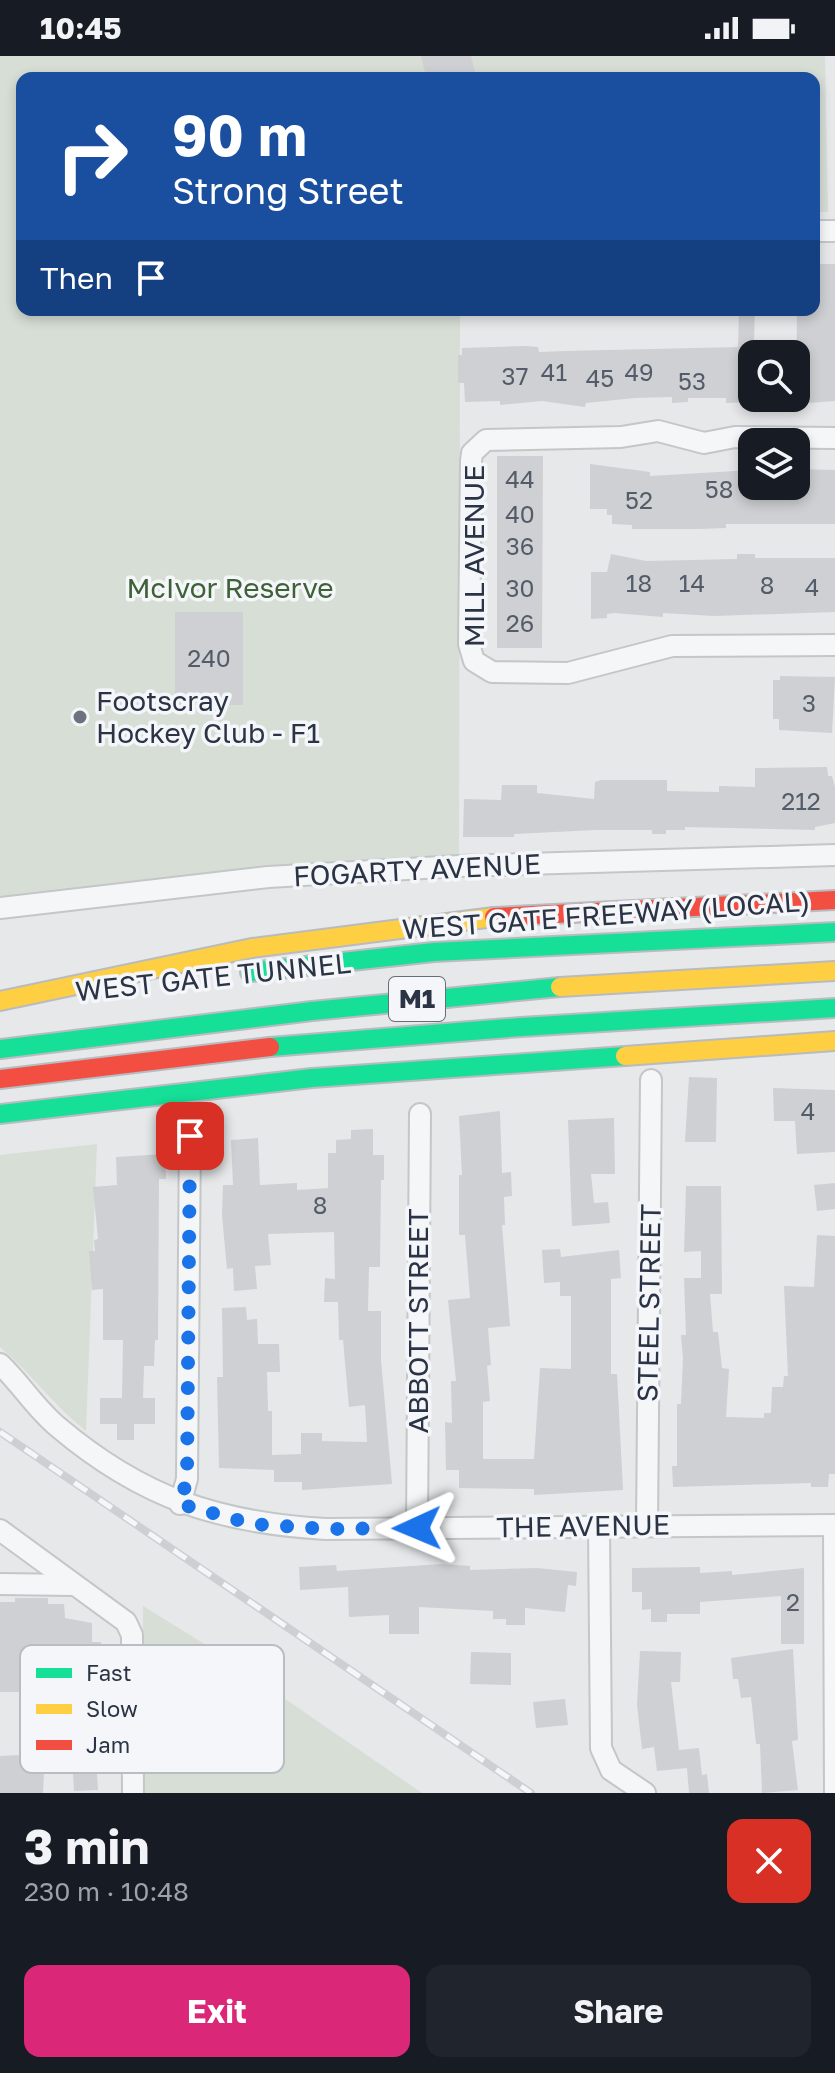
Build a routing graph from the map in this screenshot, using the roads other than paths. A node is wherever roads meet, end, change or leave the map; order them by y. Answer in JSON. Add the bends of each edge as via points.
{"nodes":[{"id":1,"x":835,"y":438,"type":"edge"},
{"id":2,"x":835,"y":645,"type":"edge"},
{"id":3,"x":835,"y":855,"type":"edge"},
{"id":4,"x":835,"y":900,"type":"edge"},
{"id":5,"x":0,"y":908,"type":"edge"},
{"id":6,"x":835,"y":932,"type":"edge"},
{"id":7,"x":835,"y":971,"type":"edge"},
{"id":8,"x":22,"y":998,"type":"junction"},
{"id":9,"x":0,"y":1001,"type":"edge"},
{"id":10,"x":835,"y":1008,"type":"edge"},
{"id":11,"x":835,"y":1042,"type":"edge"},
{"id":12,"x":0,"y":1049,"type":"edge"},
{"id":13,"x":0,"y":1079,"type":"edge"},
{"id":14,"x":651,"y":1080,"type":"dead end"},
{"id":15,"x":0,"y":1114,"type":"edge"},
{"id":16,"x":420,"y":1114,"type":"dead end"},
{"id":17,"x":190,"y":1136,"type":"dead end"},
{"id":18,"x":0,"y":1364,"type":"edge"},
{"id":19,"x":180,"y":1504,"type":"junction"},
{"id":20,"x":834,"y":1525,"type":"edge"},
{"id":21,"x":647,"y":1526,"type":"junction"},
{"id":22,"x":599,"y":1527,"type":"junction"},
{"id":23,"x":417,"y":1528,"type":"junction"},
{"id":24,"x":4,"y":1541,"type":"edge"},
{"id":25,"x":0,"y":1584,"type":"edge"},
{"id":26,"x":73,"y":1585,"type":"junction"},
{"id":27,"x":132,"y":1645,"type":"edge"},
{"id":28,"x":133,"y":1773,"type":"edge"},
{"id":29,"x":133,"y":1793,"type":"edge"},
{"id":30,"x":645,"y":1793,"type":"edge"},
{"id":31,"x":835,"y":1793,"type":"edge"}],
"edges":[{"from":1,"to":2,"type":"street","name":"MILL AVENUE","via":[[735,437],[704,443],[658,431],[621,437],[486,440],[471,461],[469,629],[474,661],[492,672],[568,673],[672,646]]},
{"from":3,"to":5,"type":"street","name":"FOGARTY AVENUE","via":[[268,877]]},
{"from":4,"to":8,"type":"highway","name":"WEST GATE FREEWAY (LOCAL)","via":[[466,918],[252,948]]},
{"from":6,"to":8,"type":"highway","name":"WEST GATE TUNNEL","via":[[434,952]]},
{"from":7,"to":12,"type":"highway","number":"M1","via":[[399,1001]]},
{"from":8,"to":9,"type":"highway","name":"WEST GATE FREEWAY (LOCAL)"},
{"from":10,"to":13,"type":"highway","number":"M1","via":[[455,1031]]},
{"from":11,"to":15,"type":"highway","via":[[440,1065]]},
{"from":14,"to":21,"type":"street","name":"STEEL STREET"},
{"from":16,"to":23,"type":"street","name":"ABBOTT STREET"},
{"from":17,"to":19,"type":"street","via":[[187,1479]]},
{"from":18,"to":19,"type":"street","name":"THE AVENUE","via":[[58,1427],[134,1481]]},
{"from":19,"to":23,"type":"street","name":"THE AVENUE","via":[[252,1524]]},
{"from":20,"to":21,"type":"street","name":"THE AVENUE"},
{"from":20,"to":31,"type":"street"},
{"from":21,"to":22,"type":"street","name":"THE AVENUE"},
{"from":22,"to":23,"type":"street","name":"THE AVENUE"},
{"from":22,"to":30,"type":"street","via":[[601,1748],[611,1770]]},
{"from":24,"to":26,"type":"street"},
{"from":25,"to":26,"type":"street"},
{"from":26,"to":27,"type":"street","via":[[117,1613],[132,1635]]},
{"from":28,"to":29,"type":"street"}]}
